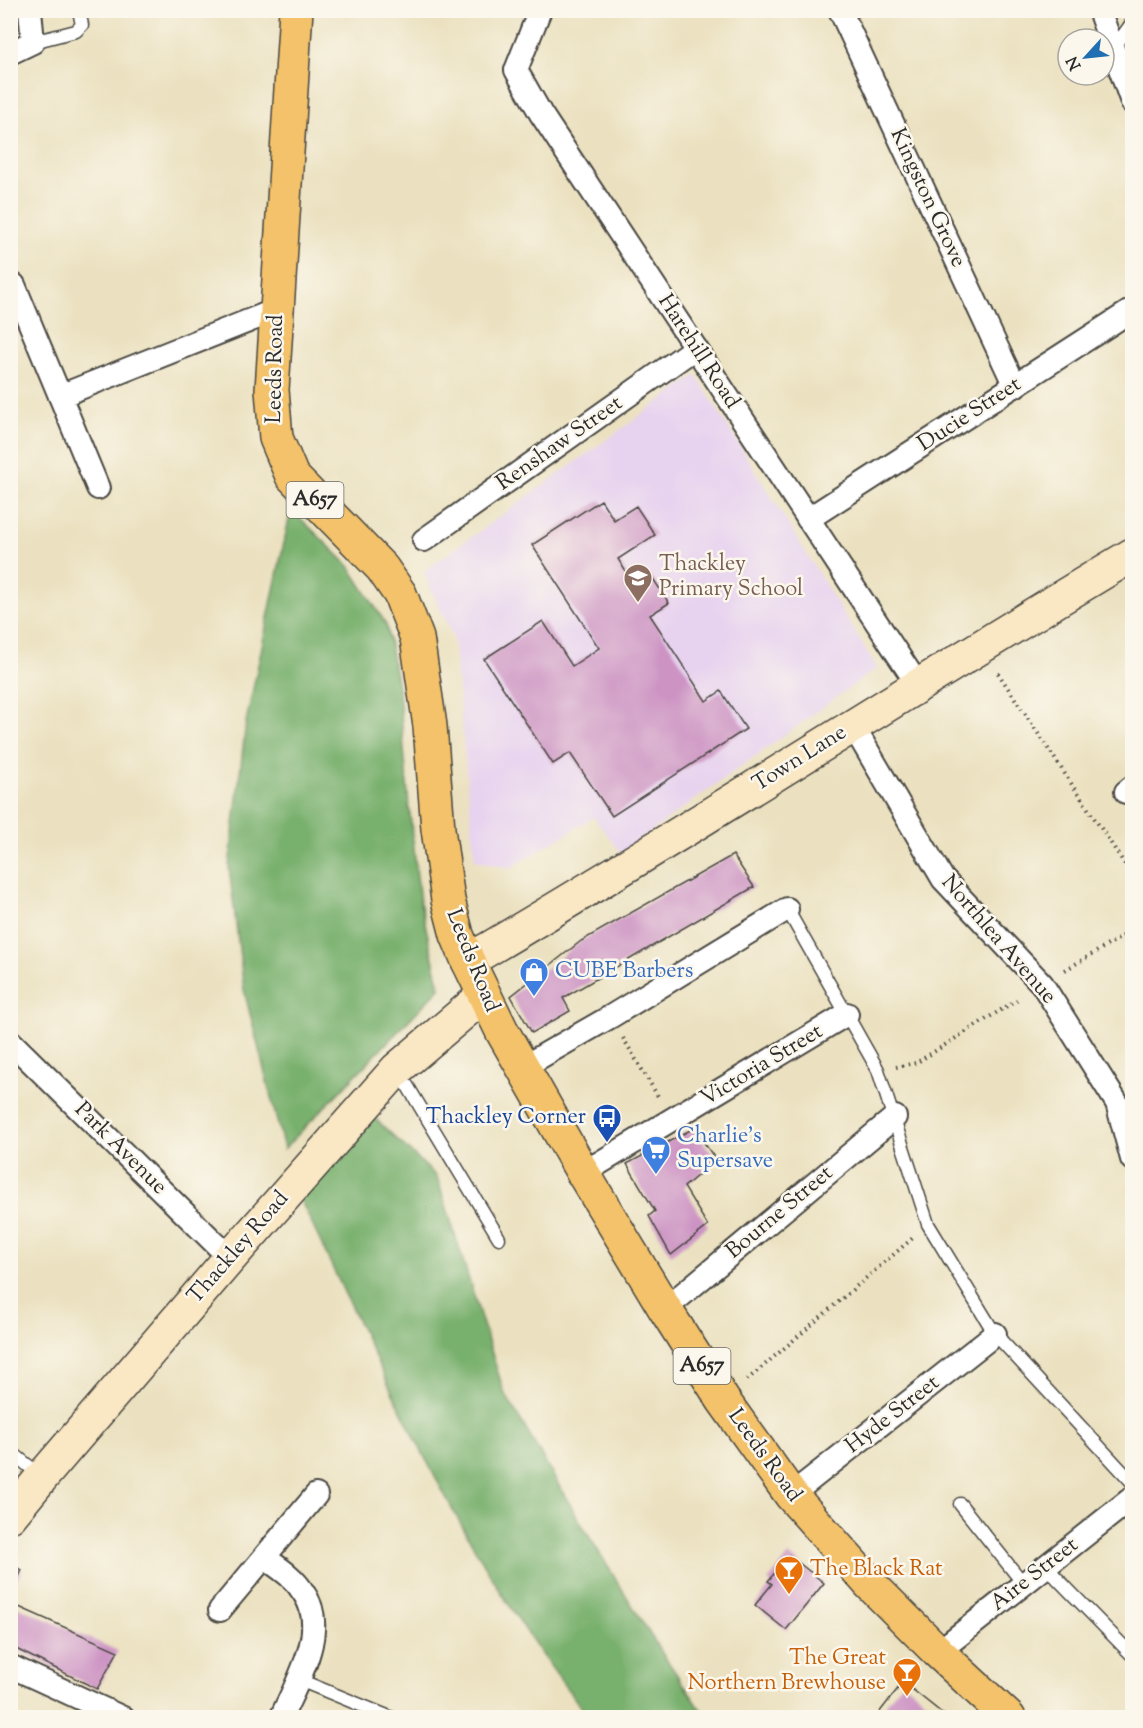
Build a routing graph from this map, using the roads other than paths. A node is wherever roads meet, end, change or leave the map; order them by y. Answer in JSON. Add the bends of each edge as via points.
{"nodes":[{"id":1,"x":30,"y":10,"type":"edge"},
{"id":2,"x":79,"y":10,"type":"edge"},
{"id":3,"x":296,"y":10,"type":"edge"},
{"id":4,"x":540,"y":10,"type":"edge"},
{"id":5,"x":840,"y":10,"type":"edge"},
{"id":6,"x":1099,"y":10,"type":"edge"},
{"id":7,"x":1132,"y":23,"type":"edge"},
{"id":8,"x":1105,"y":27,"type":"edge"},
{"id":9,"x":33,"y":42,"type":"junction"},
{"id":10,"x":1116,"y":45,"type":"edge"},
{"id":11,"x":10,"y":53,"type":"edge"},
{"id":12,"x":1116,"y":57,"type":"edge"},
{"id":13,"x":1132,"y":102,"type":"edge"},
{"id":14,"x":14,"y":285,"type":"dead end"},
{"id":15,"x":276,"y":310,"type":"junction"},
{"id":16,"x":1132,"y":310,"type":"edge"},
{"id":17,"x":695,"y":348,"type":"junction"},
{"id":18,"x":1015,"y":386,"type":"junction"},
{"id":19,"x":60,"y":396,"type":"junction"},
{"id":20,"x":98,"y":488,"type":"dead end"},
{"id":21,"x":808,"y":519,"type":"junction"},
{"id":22,"x":424,"y":540,"type":"dead end"},
{"id":23,"x":1132,"y":555,"type":"edge"},
{"id":24,"x":918,"y":685,"type":"junction"},
{"id":25,"x":853,"y":726,"type":"junction"},
{"id":26,"x":787,"y":909,"type":"joint"},
{"id":27,"x":468,"y":961,"type":"junction"},
{"id":28,"x":483,"y":996,"type":"junction"},
{"id":29,"x":847,"y":1014,"type":"junction"},
{"id":30,"x":10,"y":1041,"type":"edge"},
{"id":31,"x":523,"y":1067,"type":"junction"},
{"id":32,"x":398,"y":1070,"type":"junction"},
{"id":33,"x":895,"y":1116,"type":"junction"},
{"id":34,"x":1132,"y":1159,"type":"edge"},
{"id":35,"x":583,"y":1173,"type":"junction"},
{"id":36,"x":499,"y":1238,"type":"dead end"},
{"id":37,"x":230,"y":1258,"type":"junction"},
{"id":38,"x":665,"y":1309,"type":"junction"},
{"id":39,"x":995,"y":1334,"type":"junction"},
{"id":40,"x":10,"y":1451,"type":"edge"},
{"id":41,"x":42,"y":1477,"type":"junction"},
{"id":42,"x":1132,"y":1482,"type":"edge"},
{"id":43,"x":316,"y":1495,"type":"dead end"},
{"id":44,"x":791,"y":1495,"type":"junction"},
{"id":45,"x":1132,"y":1498,"type":"edge"},
{"id":46,"x":960,"y":1504,"type":"dead end"},
{"id":47,"x":10,"y":1516,"type":"edge"},
{"id":48,"x":265,"y":1558,"type":"junction"},
{"id":49,"x":1045,"y":1566,"type":"junction"},
{"id":50,"x":1023,"y":1583,"type":"junction"},
{"id":51,"x":220,"y":1610,"type":"dead end"},
{"id":52,"x":938,"y":1652,"type":"junction"},
{"id":53,"x":1132,"y":1655,"type":"edge"},
{"id":54,"x":10,"y":1666,"type":"edge"},
{"id":55,"x":297,"y":1679,"type":"junction"},
{"id":56,"x":123,"y":1718,"type":"edge"},
{"id":57,"x":281,"y":1718,"type":"edge"},
{"id":58,"x":392,"y":1718,"type":"edge"},
{"id":59,"x":1009,"y":1718,"type":"edge"}],
"edges":[{"from":1,"to":9,"type":"street"},
{"from":2,"to":9,"type":"lane","via":[[82,25],[76,31]]},
{"from":3,"to":15,"type":"main road","name":"Leeds Road","number":"A657"},
{"from":4,"to":17,"type":"street","name":"Harehill Road","via":[[516,70]]},
{"from":5,"to":18,"type":"street","name":"Kingston Grove"},
{"from":6,"to":8,"type":"street"},
{"from":7,"to":10,"type":"lane"},
{"from":9,"to":11,"type":"street"},
{"from":12,"to":13,"type":"street"},
{"from":14,"to":19,"type":"street"},
{"from":15,"to":19,"type":"street"},
{"from":15,"to":27,"type":"main road","name":"Leeds Road","number":"A657","via":[[272,390],[275,429],[291,476],[382,568],[400,594],[417,638],[448,900]]},
{"from":16,"to":18,"type":"street","name":"Ducie Street"},
{"from":17,"to":21,"type":"street","name":"Harehill Road"},
{"from":17,"to":22,"type":"street","name":"Renshaw Street"},
{"from":18,"to":21,"type":"street","name":"Ducie Street"},
{"from":19,"to":20,"type":"street"},
{"from":21,"to":24,"type":"street","name":"Harehill Road"},
{"from":23,"to":24,"type":"street","name":"Town Lane"},
{"from":24,"to":25,"type":"street","name":"Town Lane"},
{"from":25,"to":27,"type":"street","name":"Town Lane"},
{"from":25,"to":34,"type":"street","name":"Northlea Avenue","via":[[943,879],[1042,984],[1117,1103]]},
{"from":26,"to":29,"type":"lane"},
{"from":26,"to":31,"type":"street"},
{"from":27,"to":28,"type":"main road","name":"Leeds Road","number":"A657"},
{"from":28,"to":31,"type":"main road","name":"Leeds Road","number":"A657"},
{"from":28,"to":32,"type":"street","name":"Thackley Road"},
{"from":29,"to":33,"type":"lane","via":[[878,1070]]},
{"from":29,"to":35,"type":"street","name":"Victoria Street"},
{"from":30,"to":37,"type":"street","name":"Park Avenue"},
{"from":31,"to":35,"type":"main road","name":"Leeds Road","number":"A657"},
{"from":32,"to":36,"type":"lane"},
{"from":32,"to":37,"type":"street","name":"Thackley Road"},
{"from":33,"to":38,"type":"street","name":"Bourne Street"},
{"from":33,"to":39,"type":"lane","via":[[928,1224]]},
{"from":35,"to":38,"type":"main road","name":"Leeds Road","number":"A657"},
{"from":37,"to":41,"type":"street","name":"Thackley Road"},
{"from":38,"to":44,"type":"main road","name":"Leeds Road","number":"A657","via":[[723,1400]]},
{"from":39,"to":42,"type":"lane"},
{"from":39,"to":44,"type":"street","name":"Hyde Street"},
{"from":40,"to":41,"type":"lane"},
{"from":41,"to":47,"type":"street","name":"Thackley Road"},
{"from":43,"to":48,"type":"street"},
{"from":44,"to":52,"type":"main road","name":"Leeds Road","number":"A657","via":[[870,1584]]},
{"from":45,"to":49,"type":"street","name":"Aire Street"},
{"from":46,"to":50,"type":"lane"},
{"from":48,"to":51,"type":"street"},
{"from":48,"to":55,"type":"street","via":[[293,1579],[312,1610],[312,1641]]},
{"from":49,"to":50,"type":"street","name":"Aire Street"},
{"from":49,"to":53,"type":"lane"},
{"from":50,"to":52,"type":"street","name":"Aire Street"},
{"from":52,"to":59,"type":"main road","name":"Leeds Road","number":"A657"},
{"from":54,"to":56,"type":"street"},
{"from":55,"to":57,"type":"street"},
{"from":55,"to":58,"type":"lane"}]}
